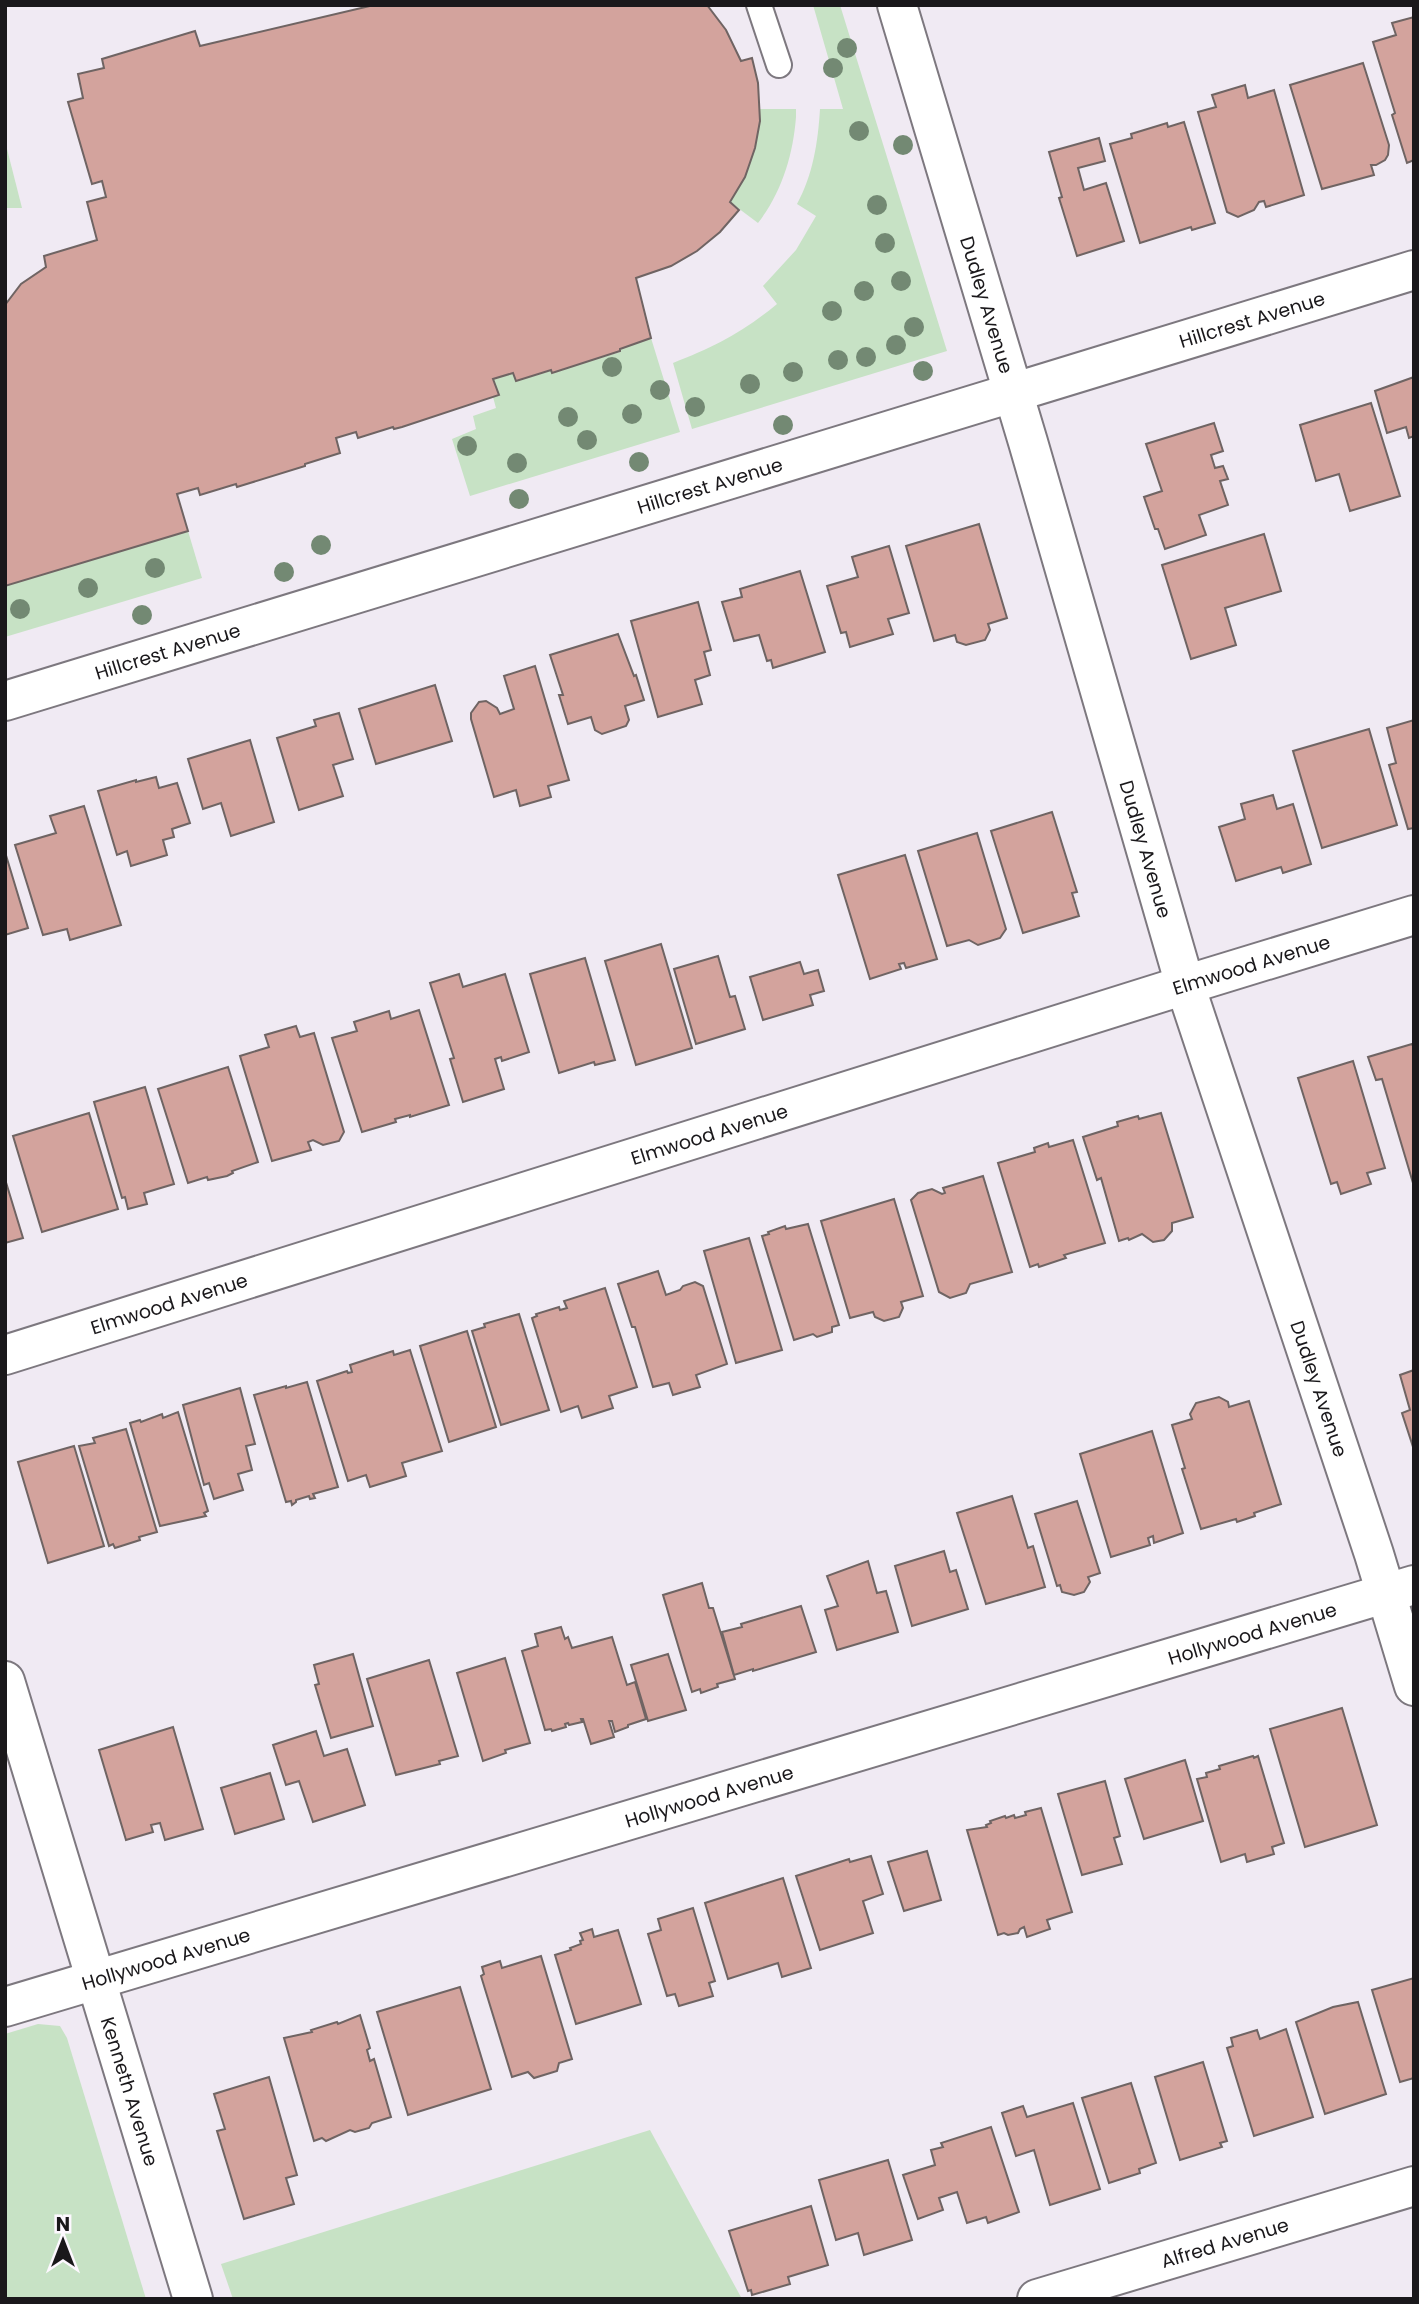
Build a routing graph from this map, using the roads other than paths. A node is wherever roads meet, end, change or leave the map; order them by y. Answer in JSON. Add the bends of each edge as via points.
{"nodes":[{"id":1,"x":759,"y":5,"type":"edge"},
{"id":2,"x":897,"y":5,"type":"edge"},
{"id":3,"x":779,"y":65,"type":"dead end"},
{"id":4,"x":1414,"y":270,"type":"edge"},
{"id":5,"x":1012,"y":391,"type":"junction"},
{"id":6,"x":5,"y":701,"type":"edge"},
{"id":7,"x":1414,"y":915,"type":"edge"},
{"id":8,"x":1185,"y":985,"type":"junction"},
{"id":9,"x":5,"y":1355,"type":"edge"},
{"id":10,"x":1400,"y":1589,"type":"edge"},
{"id":11,"x":5,"y":1681,"type":"edge"},
{"id":12,"x":1414,"y":1686,"type":"edge"},
{"id":13,"x":97,"y":1980,"type":"junction"},
{"id":14,"x":5,"y":2007,"type":"edge"},
{"id":15,"x":1414,"y":2186,"type":"edge"},
{"id":16,"x":192,"y":2299,"type":"edge"},
{"id":17,"x":1037,"y":2299,"type":"edge"}],
"edges":[{"from":1,"to":3,"type":"lane"},
{"from":2,"to":5,"type":"street","name":"Dudley Avenue"},
{"from":4,"to":5,"type":"street","name":"Hillcrest Avenue"},
{"from":5,"to":6,"type":"street","name":"Hillcrest Avenue"},
{"from":5,"to":8,"type":"street","name":"Dudley Avenue"},
{"from":7,"to":8,"type":"street","name":"Elmwood Avenue"},
{"from":8,"to":9,"type":"street","name":"Elmwood Avenue"},
{"from":8,"to":10,"type":"street","name":"Dudley Avenue"},
{"from":10,"to":12,"type":"street","name":"Dudley Avenue"},
{"from":10,"to":13,"type":"street","name":"Hollywood Avenue"},
{"from":11,"to":13,"type":"street","name":"Kenneth Avenue"},
{"from":13,"to":14,"type":"street","name":"Hollywood Avenue"},
{"from":13,"to":16,"type":"street","name":"Kenneth Avenue"},
{"from":15,"to":17,"type":"street","name":"Alfred Avenue"}]}
